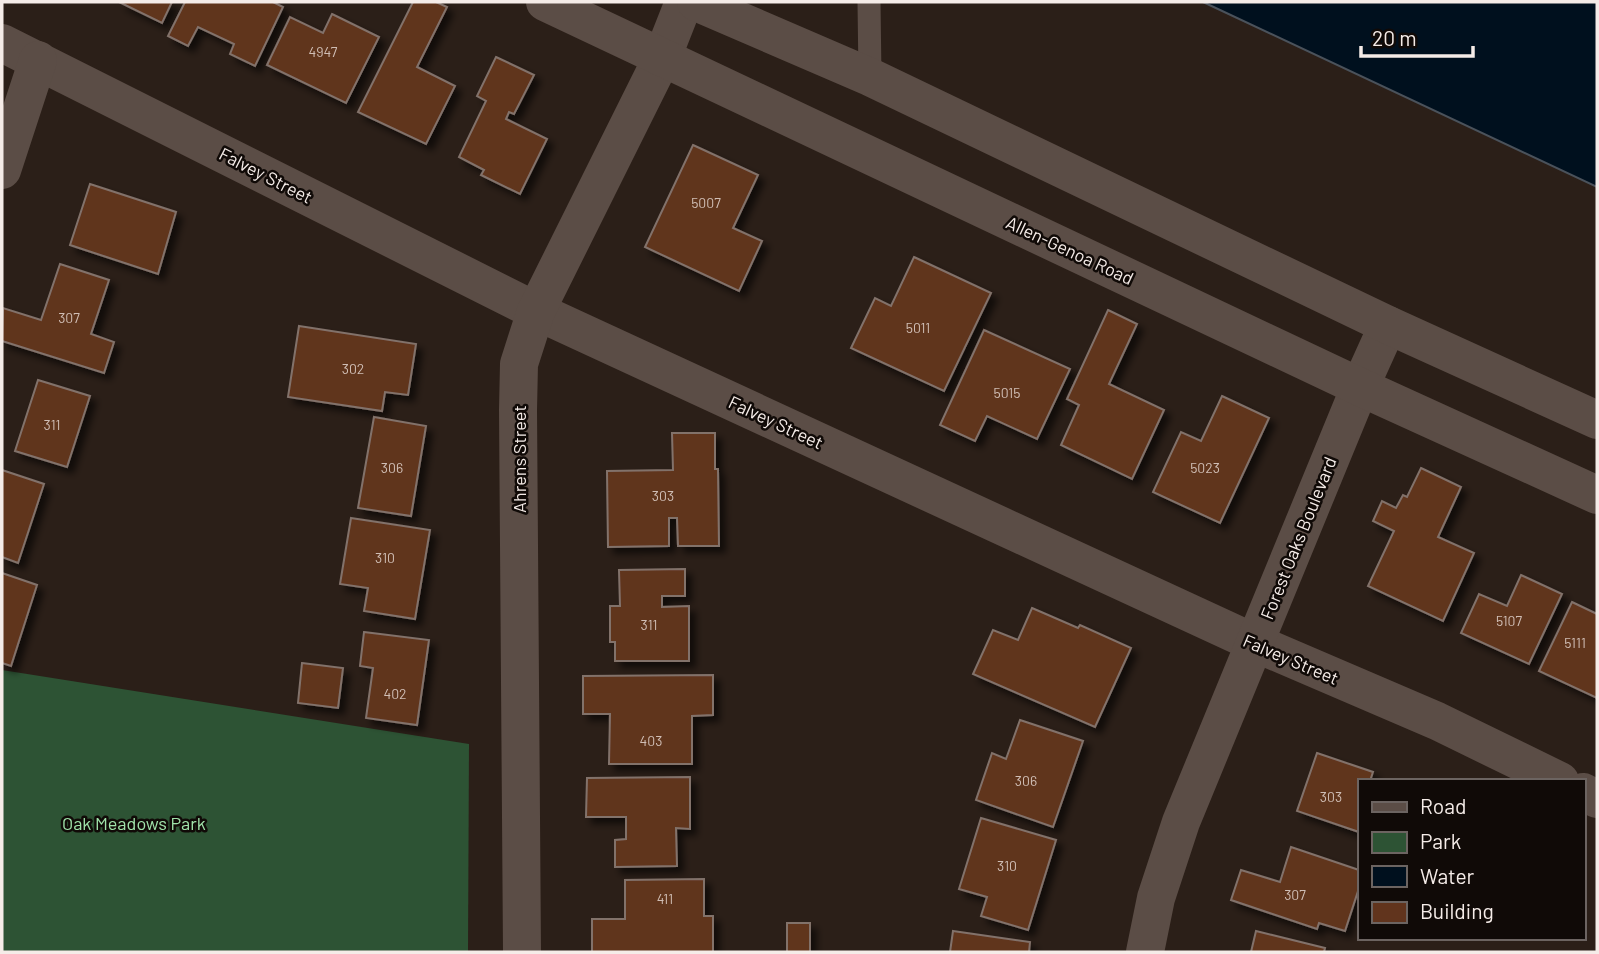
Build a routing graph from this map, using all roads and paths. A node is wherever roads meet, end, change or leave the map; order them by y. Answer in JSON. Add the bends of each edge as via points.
{"nodes":[{"id":1,"x":545,"y":2,"type":"edge"},
{"id":2,"x":684,"y":2,"type":"edge"},
{"id":3,"x":696,"y":2,"type":"edge"},
{"id":4,"x":869,"y":2,"type":"edge"},
{"id":5,"x":2,"y":43,"type":"edge"},
{"id":6,"x":662,"y":58,"type":"junction"},
{"id":7,"x":38,"y":60,"type":"junction"},
{"id":8,"x":870,"y":77,"type":"junction"},
{"id":9,"x":2,"y":170,"type":"edge"},
{"id":10,"x":537,"y":311,"type":"junction"},
{"id":11,"x":1388,"y":325,"type":"junction"},
{"id":12,"x":1360,"y":387,"type":"junction"},
{"id":13,"x":1597,"y":420,"type":"edge"},
{"id":14,"x":1597,"y":495,"type":"edge"},
{"id":15,"x":1255,"y":643,"type":"junction"},
{"id":16,"x":1556,"y":779,"type":"edge"},
{"id":17,"x":523,"y":952,"type":"edge"},
{"id":18,"x":1145,"y":952,"type":"edge"}],
"edges":[{"from":1,"to":6,"type":"street","name":"Allen-Genoa Road"},
{"from":2,"to":6,"type":"street","name":"Ahrens Street"},
{"from":3,"to":8,"type":"street"},
{"from":4,"to":8,"type":"lane"},
{"from":5,"to":7,"type":"street","name":"Falvey Street"},
{"from":6,"to":10,"type":"street","name":"Ahrens Street"},
{"from":6,"to":12,"type":"street","name":"Allen-Genoa Road"},
{"from":7,"to":9,"type":"street"},
{"from":7,"to":10,"type":"street","name":"Falvey Street"},
{"from":8,"to":11,"type":"street"},
{"from":10,"to":15,"type":"street","name":"Falvey Street"},
{"from":10,"to":17,"type":"street","name":"Ahrens Street","via":[[519,363]]},
{"from":11,"to":12,"type":"street","name":"Forest Oaks Boulevard"},
{"from":11,"to":13,"type":"street"},
{"from":12,"to":14,"type":"street","name":"Allen-Genoa Road"},
{"from":12,"to":15,"type":"street","name":"Forest Oaks Boulevard"},
{"from":15,"to":16,"type":"street","name":"Falvey Street","via":[[1437,721]]},
{"from":15,"to":18,"type":"street","name":"Forest Oaks Boulevard","via":[[1181,822],[1156,898]]}]}
